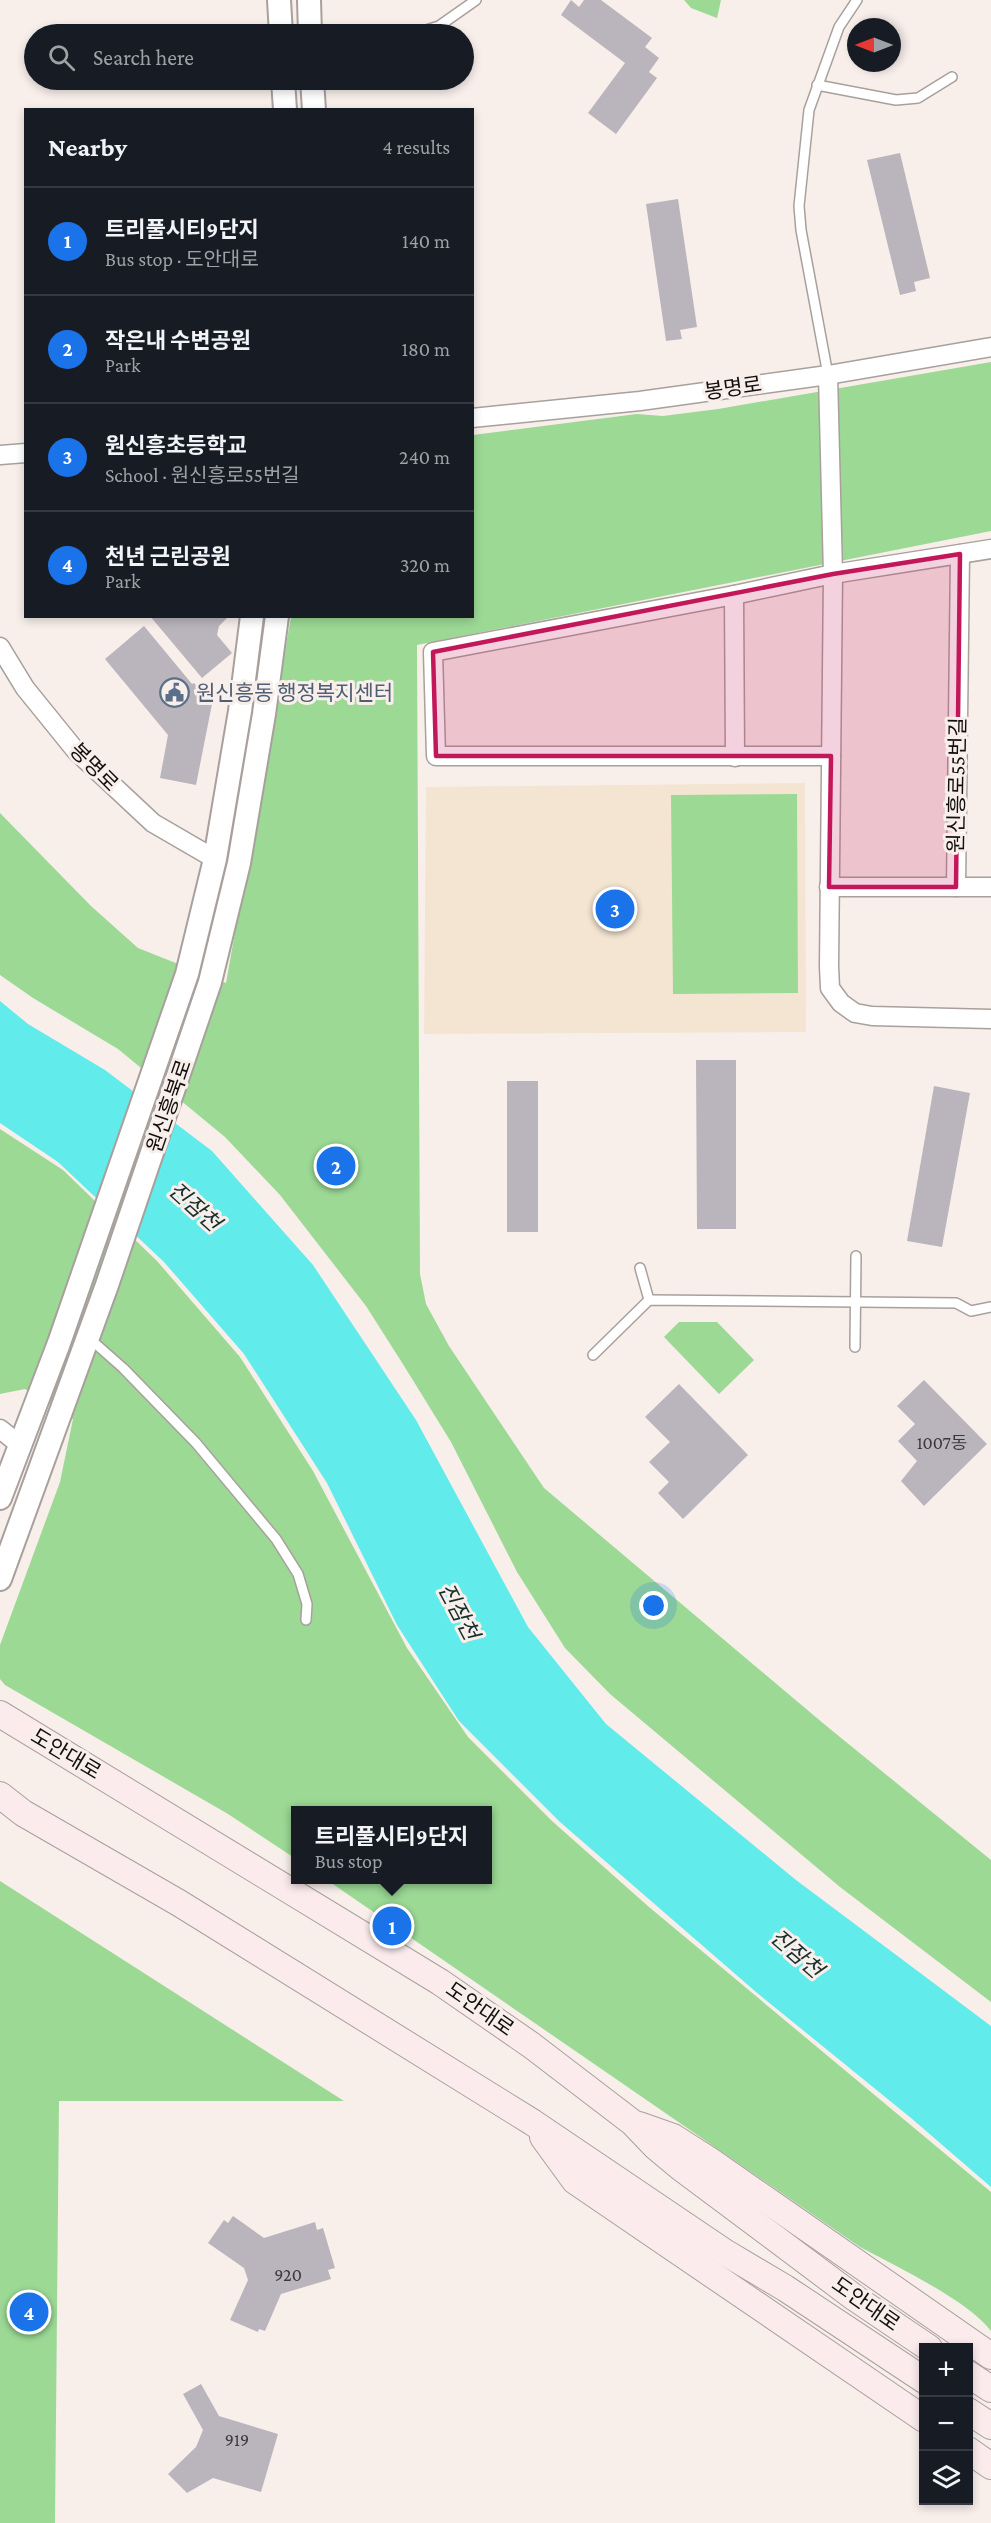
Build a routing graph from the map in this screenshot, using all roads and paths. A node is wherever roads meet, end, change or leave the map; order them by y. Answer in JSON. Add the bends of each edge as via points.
{"nodes":[{"id":1,"x":279,"y":0,"type":"edge"},
{"id":2,"x":309,"y":0,"type":"edge"},
{"id":3,"x":476,"y":0,"type":"edge"},
{"id":4,"x":857,"y":0,"type":"edge"},
{"id":5,"x":280,"y":24,"type":"edge"},
{"id":6,"x":310,"y":24,"type":"edge"},
{"id":7,"x":442,"y":24,"type":"edge"},
{"id":8,"x":952,"y":77,"type":"dead end"},
{"id":9,"x":818,"y":85,"type":"junction"},
{"id":10,"x":284,"y":90,"type":"edge"},
{"id":11,"x":313,"y":90,"type":"edge"},
{"id":12,"x":285,"y":108,"type":"edge"},
{"id":13,"x":314,"y":108,"type":"edge"},
{"id":14,"x":991,"y":347,"type":"edge"},
{"id":15,"x":828,"y":375,"type":"junction"},
{"id":16,"x":474,"y":418,"type":"edge"},
{"id":17,"x":24,"y":453,"type":"edge"},
{"id":18,"x":0,"y":454,"type":"edge"},
{"id":19,"x":991,"y":549,"type":"edge"},
{"id":20,"x":960,"y":554,"type":"junction"},
{"id":21,"x":833,"y":574,"type":"junction"},
{"id":22,"x":734,"y":596,"type":"junction"},
{"id":23,"x":252,"y":618,"type":"edge"},
{"id":24,"x":277,"y":618,"type":"edge"},
{"id":25,"x":0,"y":647,"type":"edge"},
{"id":26,"x":831,"y":756,"type":"junction"},
{"id":27,"x":735,"y":757,"type":"junction"},
{"id":28,"x":215,"y":859,"type":"junction"},
{"id":29,"x":829,"y":887,"type":"junction"},
{"id":30,"x":956,"y":887,"type":"junction"},
{"id":31,"x":991,"y":887,"type":"edge"},
{"id":32,"x":991,"y":1019,"type":"edge"},
{"id":33,"x":856,"y":1256,"type":"dead end"},
{"id":34,"x":640,"y":1268,"type":"dead end"},
{"id":35,"x":649,"y":1300,"type":"junction"},
{"id":36,"x":856,"y":1302,"type":"junction"},
{"id":37,"x":991,"y":1307,"type":"edge"},
{"id":38,"x":87,"y":1337,"type":"junction"},
{"id":39,"x":855,"y":1347,"type":"dead end"},
{"id":40,"x":593,"y":1355,"type":"dead end"},
{"id":41,"x":0,"y":1429,"type":"edge"},
{"id":42,"x":20,"y":1445,"type":"junction"},
{"id":43,"x":0,"y":1498,"type":"edge"},
{"id":44,"x":0,"y":1579,"type":"edge"},
{"id":45,"x":306,"y":1620,"type":"dead end"},
{"id":46,"x":0,"y":1714,"type":"edge"},
{"id":47,"x":0,"y":1795,"type":"edge"},
{"id":48,"x":12,"y":1814,"type":"edge"},
{"id":49,"x":532,"y":2122,"type":"junction"},
{"id":50,"x":633,"y":2123,"type":"junction"},
{"id":51,"x":922,"y":2343,"type":"edge"},
{"id":52,"x":991,"y":2356,"type":"edge"},
{"id":53,"x":919,"y":2377,"type":"edge"},
{"id":54,"x":973,"y":2377,"type":"edge"},
{"id":55,"x":991,"y":2389,"type":"edge"},
{"id":56,"x":973,"y":2414,"type":"edge"},
{"id":57,"x":919,"y":2416,"type":"edge"},
{"id":58,"x":991,"y":2426,"type":"edge"},
{"id":59,"x":970,"y":2451,"type":"edge"},
{"id":60,"x":991,"y":2466,"type":"edge"}],
"edges":[{"from":1,"to":5,"type":"street"},
{"from":2,"to":6,"type":"street"},
{"from":3,"to":7,"type":"lane"},
{"from":4,"to":9,"type":"lane","via":[[839,27]]},
{"from":8,"to":9,"type":"lane","via":[[918,98],[896,100]]},
{"from":9,"to":15,"type":"lane","via":[[806,124],[800,206]]},
{"from":10,"to":12,"type":"street"},
{"from":11,"to":13,"type":"street"},
{"from":14,"to":15,"type":"street","name":"봉명로"},
{"from":15,"to":16,"type":"street","name":"봉명로","via":[[640,401]]},
{"from":15,"to":21,"type":"street"},
{"from":17,"to":18,"type":"street"},
{"from":19,"to":20,"type":"street"},
{"from":20,"to":21,"type":"street"},
{"from":20,"to":30,"type":"street","name":"원신흥로55번길"},
{"from":21,"to":22,"type":"street"},
{"from":21,"to":26,"type":"street"},
{"from":22,"to":27,"type":"street"},
{"from":22,"to":27,"type":"street","via":[[434,652],[436,756]]},
{"from":23,"to":28,"type":"street","name":"원신흥북로"},
{"from":24,"to":38,"type":"street","name":"원신흥북로","via":[[239,863],[210,981]]},
{"from":25,"to":28,"type":"street","name":"봉명로","via":[[25,688],[76,751],[153,823]]},
{"from":26,"to":27,"type":"street"},
{"from":26,"to":29,"type":"street"},
{"from":28,"to":42,"type":"street","name":"원신흥북로","via":[[187,974]]},
{"from":29,"to":30,"type":"street"},
{"from":29,"to":32,"type":"street","via":[[830,988],[841,1004],[855,1013],[872,1016]]},
{"from":30,"to":31,"type":"street"},
{"from":33,"to":36,"type":"lane"},
{"from":34,"to":35,"type":"lane"},
{"from":35,"to":36,"type":"lane"},
{"from":35,"to":40,"type":"lane"},
{"from":36,"to":37,"type":"lane","via":[[956,1303],[971,1311]]},
{"from":36,"to":39,"type":"lane"},
{"from":38,"to":44,"type":"street","name":"원신흥북로"},
{"from":38,"to":45,"type":"lane","via":[[196,1443],[276,1539],[298,1574],[307,1604]]},
{"from":41,"to":42,"type":"street"},
{"from":42,"to":43,"type":"street","name":"원신흥북로"},
{"from":46,"to":50,"type":"main road","name":"도안대로","via":[[440,1982]]},
{"from":47,"to":48,"type":"main road","name":"도안대로"},
{"from":48,"to":49,"type":"main road","name":"도안대로","via":[[179,1903]]},
{"from":49,"to":53,"type":"main road","name":"도안대로"},
{"from":49,"to":57,"type":"main road","via":[[575,2181]]},
{"from":50,"to":51,"type":"main road","name":"도안대로","via":[[680,2167]]},
{"from":50,"to":52,"type":"main road","via":[[673,2137],[709,2160]]},
{"from":54,"to":55,"type":"main road"},
{"from":56,"to":58,"type":"main road"},
{"from":59,"to":60,"type":"main road"}]}
